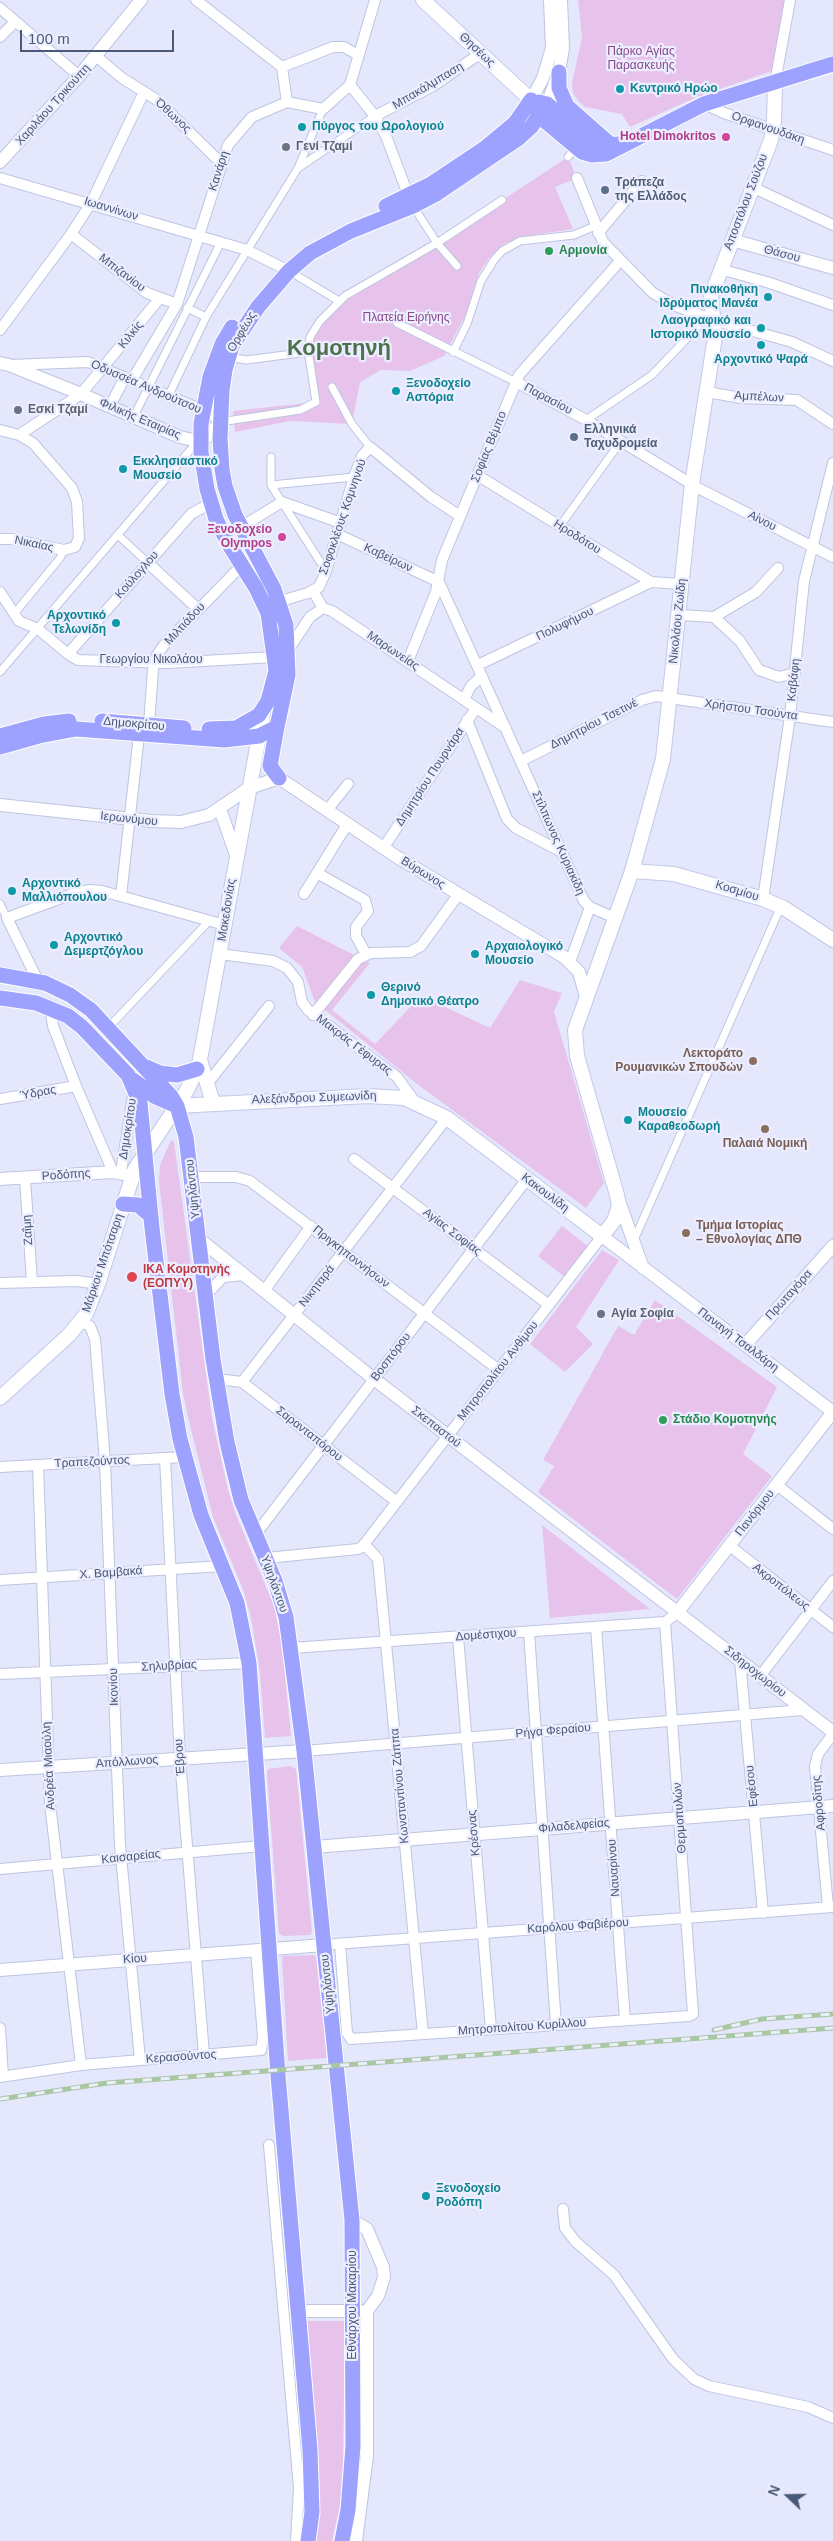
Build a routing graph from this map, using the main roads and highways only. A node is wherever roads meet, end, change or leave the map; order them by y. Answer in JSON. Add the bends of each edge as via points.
{"nodes":[{"id":1,"x":423,"y":0,"type":"edge"},
{"id":2,"x":833,"y":64,"type":"edge"},
{"id":3,"x":559,"y":72,"type":"road end"},
{"id":4,"x":775,"y":83,"type":"junction"},
{"id":5,"x":531,"y":100,"type":"junction"},
{"id":6,"x":543,"y":110,"type":"junction"},
{"id":7,"x":618,"y":144,"type":"junction"},
{"id":8,"x":411,"y":201,"type":"junction"},
{"id":9,"x":285,"y":269,"type":"junction"},
{"id":10,"x":708,"y":318,"type":"joint"},
{"id":11,"x":264,"y":709,"type":"junction"},
{"id":12,"x":277,"y":727,"type":"junction"},
{"id":13,"x":144,"y":730,"type":"junction"},
{"id":14,"x":0,"y":736,"type":"edge"},
{"id":15,"x":259,"y":736,"type":"junction"},
{"id":16,"x":0,"y":747,"type":"edge"},
{"id":17,"x":279,"y":778,"type":"road end"},
{"id":18,"x":632,"y":871,"type":"junction"},
{"id":19,"x":833,"y":940,"type":"edge"},
{"id":20,"x":0,"y":975,"type":"edge"},
{"id":21,"x":0,"y":998,"type":"edge"},
{"id":22,"x":198,"y":1064,"type":"junction"},
{"id":23,"x":143,"y":1065,"type":"junction"},
{"id":24,"x":131,"y":1080,"type":"junction"},
{"id":25,"x":213,"y":1103,"type":"junction"},
{"id":26,"x":177,"y":1106,"type":"junction"},
{"id":27,"x":447,"y":1118,"type":"joint"},
{"id":28,"x":145,"y":1152,"type":"junction"},
{"id":29,"x":124,"y":1204,"type":"junction"},
{"id":30,"x":151,"y":1216,"type":"junction"},
{"id":31,"x":602,"y":1236,"type":"joint"},
{"id":32,"x":0,"y":1398,"type":"edge"},
{"id":33,"x":337,"y":2069,"type":"joint"},
{"id":34,"x":308,"y":2541,"type":"edge"},
{"id":35,"x":342,"y":2541,"type":"edge"}],
"edges":[{"from":1,"to":5,"type":"main road","name":"Θησέως"},
{"from":2,"to":4,"type":"main road"},
{"from":3,"to":7,"type":"main road","via":[[559,88],[567,106]]},
{"from":4,"to":7,"type":"main road","via":[[704,104]]},
{"from":4,"to":10,"type":"main road","name":"Αποστόλου Σούζου","via":[[774,130],[720,269]]},
{"from":5,"to":6,"type":"main road"},
{"from":5,"to":8,"type":"main road","name":"Ορφέως","via":[[515,123],[495,140]]},
{"from":6,"to":7,"type":"main road","via":[[591,141]]},
{"from":6,"to":7,"type":"main road","via":[[572,153],[606,154]]},
{"from":6,"to":8,"type":"main road","name":"Ορφέως","via":[[526,133],[499,154]]},
{"from":8,"to":9,"type":"main road","name":"Ορφέως","via":[[334,228],[303,247]]},
{"from":9,"to":11,"type":"main road","name":"Ορφέως","via":[[245,308],[222,344],[210,377],[201,439],[204,471],[221,531],[262,599],[271,627],[275,676]]},
{"from":9,"to":12,"type":"main road","name":"Ορφέως","via":[[249,318],[228,356],[220,422],[225,486],[241,527],[280,602],[286,625],[289,649],[287,687]]},
{"from":10,"to":18,"type":"main road","name":"Νικολάου Ζωίδη","via":[[714,337],[692,484],[663,759]]},
{"from":11,"to":13,"type":"main road","name":"Δημοκρίτου","via":[[250,722],[227,729]]},
{"from":11,"to":15,"type":"main road","name":"Μακεδονίας"},
{"from":12,"to":15,"type":"main road"},
{"from":12,"to":17,"type":"main road","name":"Ορφέως","via":[[270,766]]},
{"from":13,"to":14,"type":"main road","name":"Δημοκρίτου","via":[[98,720],[64,721]]},
{"from":13,"to":15,"type":"main road","name":"Δημοκρίτου","via":[[209,740]]},
{"from":13,"to":16,"type":"main road","name":"Δημοκρίτου","via":[[70,730]]},
{"from":15,"to":22,"type":"main road","name":"Μακεδονίας"},
{"from":18,"to":19,"type":"main road","name":"Κοσμίου","via":[[674,874],[763,899],[781,906]]},
{"from":18,"to":31,"type":"main road","name":"Νικολάου Ζωίδη","via":[[575,1030],[575,1046],[617,1195],[618,1214]]},
{"from":20,"to":23,"type":"main road","via":[[38,981],[78,1000]]},
{"from":21,"to":24,"type":"main road","via":[[50,1007],[82,1027]]},
{"from":22,"to":23,"type":"main road","via":[[184,1074],[169,1074]]},
{"from":22,"to":25,"type":"main road"},
{"from":22,"to":26,"type":"main road","name":"Μακεδονίας"},
{"from":23,"to":26,"type":"main road"},
{"from":24,"to":26,"type":"main road","via":[[146,1092]]},
{"from":24,"to":28,"type":"main road","name":"Δημοκρίτου","via":[[140,1103]]},
{"from":25,"to":26,"type":"main road","name":"Αλεξάνδρου Συμεωνίδη"},
{"from":25,"to":27,"type":"main road","name":"Αλεξάνδρου Συμεωνίδη","via":[[396,1096]]},
{"from":26,"to":28,"type":"main road","name":"Μάρκου Μπότσαρη"},
{"from":26,"to":33,"type":"main road","name":"Υψηλάντου","via":[[192,1177],[216,1379],[237,1485],[282,1603],[291,1648]]},
{"from":27,"to":31,"type":"main road","name":"Κακουλίδη"},
{"from":28,"to":29,"type":"main road","name":"Μάρκου Μπότσαρη","via":[[122,1173]]},
{"from":28,"to":30,"type":"main road"},
{"from":29,"to":30,"type":"main road","via":[[138,1205]]},
{"from":29,"to":32,"type":"main road","name":"Μάρκου Μπότσαρη","via":[[98,1284],[81,1322]]},
{"from":30,"to":34,"type":"main road","via":[[172,1394],[184,1457],[202,1515],[240,1614],[249,1663],[262,1846],[263,1950],[278,2075],[310,2450],[312,2512]]},
{"from":33,"to":35,"type":"main road","name":"Εθνάρχου Μακαρίου","via":[[360,2311],[353,2453]]}]}
